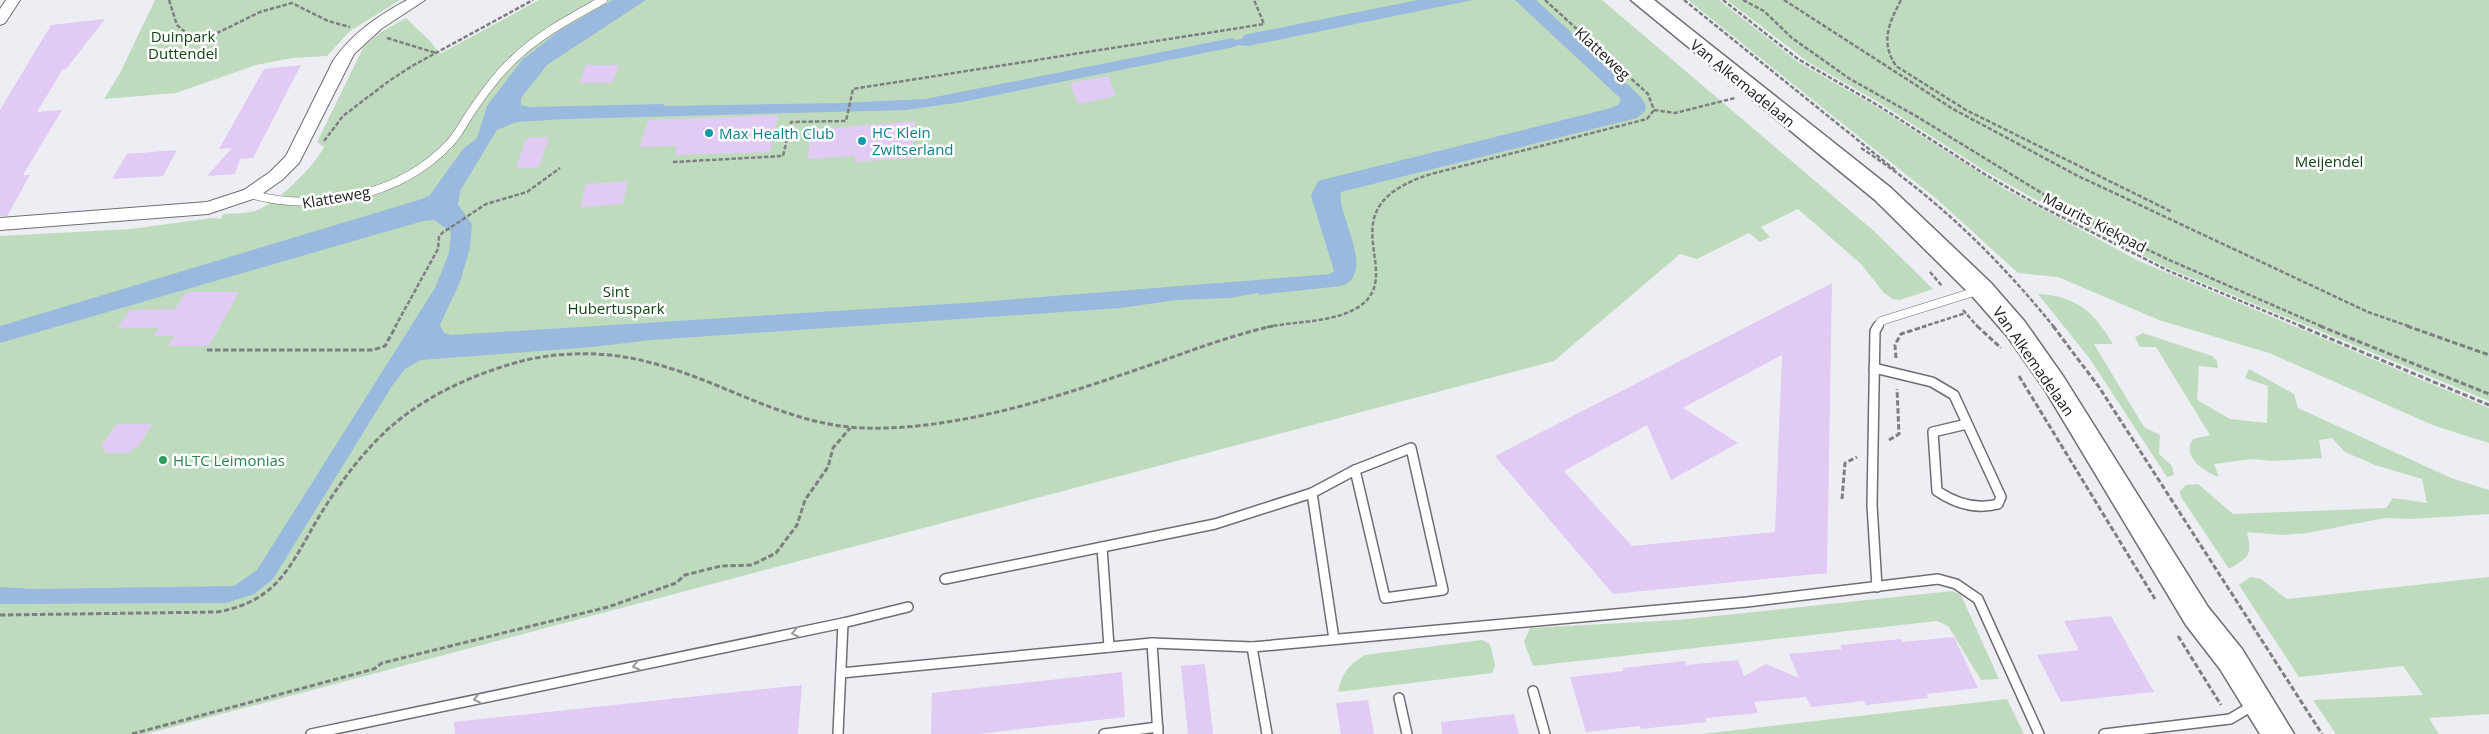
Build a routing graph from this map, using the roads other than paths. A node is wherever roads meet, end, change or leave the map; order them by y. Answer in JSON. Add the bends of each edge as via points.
{"nodes":[{"id":1,"x":13,"y":0,"type":"edge"},
{"id":2,"x":418,"y":0,"type":"edge"},
{"id":3,"x":604,"y":0,"type":"edge"},
{"id":4,"x":1641,"y":0,"type":"edge"},
{"id":5,"x":1,"y":16,"type":"edge"},
{"id":6,"x":250,"y":194,"type":"junction"},
{"id":7,"x":0,"y":224,"type":"edge"},
{"id":8,"x":1982,"y":290,"type":"junction"},
{"id":9,"x":1874,"y":368,"type":"junction"},
{"id":10,"x":1967,"y":424,"type":"junction"},
{"id":11,"x":1356,"y":470,"type":"junction"},
{"id":12,"x":1312,"y":493,"type":"junction"},
{"id":13,"x":1102,"y":547,"type":"junction"},
{"id":14,"x":945,"y":579,"type":"dead end"},
{"id":15,"x":1877,"y":587,"type":"junction"},
{"id":16,"x":908,"y":607,"type":"dead end"},
{"id":17,"x":842,"y":623,"type":"junction"},
{"id":18,"x":1334,"y":639,"type":"junction"},
{"id":19,"x":1152,"y":643,"type":"junction"},
{"id":20,"x":1109,"y":647,"type":"junction"},
{"id":21,"x":1252,"y":648,"type":"junction"},
{"id":22,"x":840,"y":673,"type":"junction"},
{"id":23,"x":1533,"y":691,"type":"dead end"},
{"id":24,"x":1399,"y":698,"type":"dead end"},
{"id":25,"x":2258,"y":703,"type":"junction"},
{"id":26,"x":1158,"y":730,"type":"edge"},
{"id":27,"x":310,"y":734,"type":"edge"},
{"id":28,"x":838,"y":734,"type":"edge"},
{"id":29,"x":1104,"y":734,"type":"edge"},
{"id":30,"x":1267,"y":734,"type":"edge"},
{"id":31,"x":1407,"y":734,"type":"edge"},
{"id":32,"x":1545,"y":734,"type":"edge"},
{"id":33,"x":2038,"y":734,"type":"edge"},
{"id":34,"x":2104,"y":734,"type":"edge"},
{"id":35,"x":2278,"y":734,"type":"edge"}],
"edges":[{"from":1,"to":5,"type":"street"},
{"from":2,"to":6,"type":"street","via":[[365,32],[350,46],[293,159]]},
{"from":3,"to":6,"type":"lane","name":"Klatteweg","via":[[548,32],[518,55],[488,88],[447,146],[392,184],[354,196],[290,205],[266,201]]},
{"from":4,"to":8,"type":"main road","name":"Van Alkemadelaan","via":[[1883,194]]},
{"from":6,"to":7,"type":"street","via":[[208,208]]},
{"from":8,"to":9,"type":"lane","via":[[1881,321],[1875,331]]},
{"from":8,"to":25,"type":"main road","name":"Van Alkemadelaan","via":[[2054,383],[2197,616],[2231,660]]},
{"from":9,"to":10,"type":"lane","via":[[1942,386],[1954,395]]},
{"from":9,"to":15,"type":"lane","via":[[1872,505]]},
{"from":10,"to":10,"type":"lane","via":[[2000,496],[1998,504],[1988,508],[1947,498],[1936,491],[1933,432]]},
{"from":11,"to":11,"type":"lane","via":[[1411,448],[1443,590],[1385,598]]},
{"from":11,"to":12,"type":"lane"},
{"from":12,"to":13,"type":"lane","via":[[1215,524]]},
{"from":12,"to":18,"type":"lane"},
{"from":13,"to":14,"type":"lane"},
{"from":13,"to":20,"type":"lane"},
{"from":15,"to":18,"type":"lane","via":[[1748,602]]},
{"from":15,"to":33,"type":"lane","via":[[1931,579],[1946,579],[1966,587],[1978,599]]},
{"from":16,"to":17,"type":"lane"},
{"from":17,"to":22,"type":"lane"},
{"from":17,"to":27,"type":"lane","one_way":true},
{"from":18,"to":21,"type":"lane"},
{"from":19,"to":20,"type":"lane"},
{"from":19,"to":21,"type":"lane"},
{"from":19,"to":26,"type":"lane"},
{"from":20,"to":22,"type":"lane"},
{"from":21,"to":30,"type":"lane"},
{"from":22,"to":28,"type":"lane"},
{"from":23,"to":32,"type":"lane"},
{"from":24,"to":31,"type":"lane"},
{"from":25,"to":34,"type":"lane","via":[[2230,719]]},
{"from":25,"to":35,"type":"main road","name":"Van Alkemadelaan"},
{"from":26,"to":29,"type":"lane"}]}
